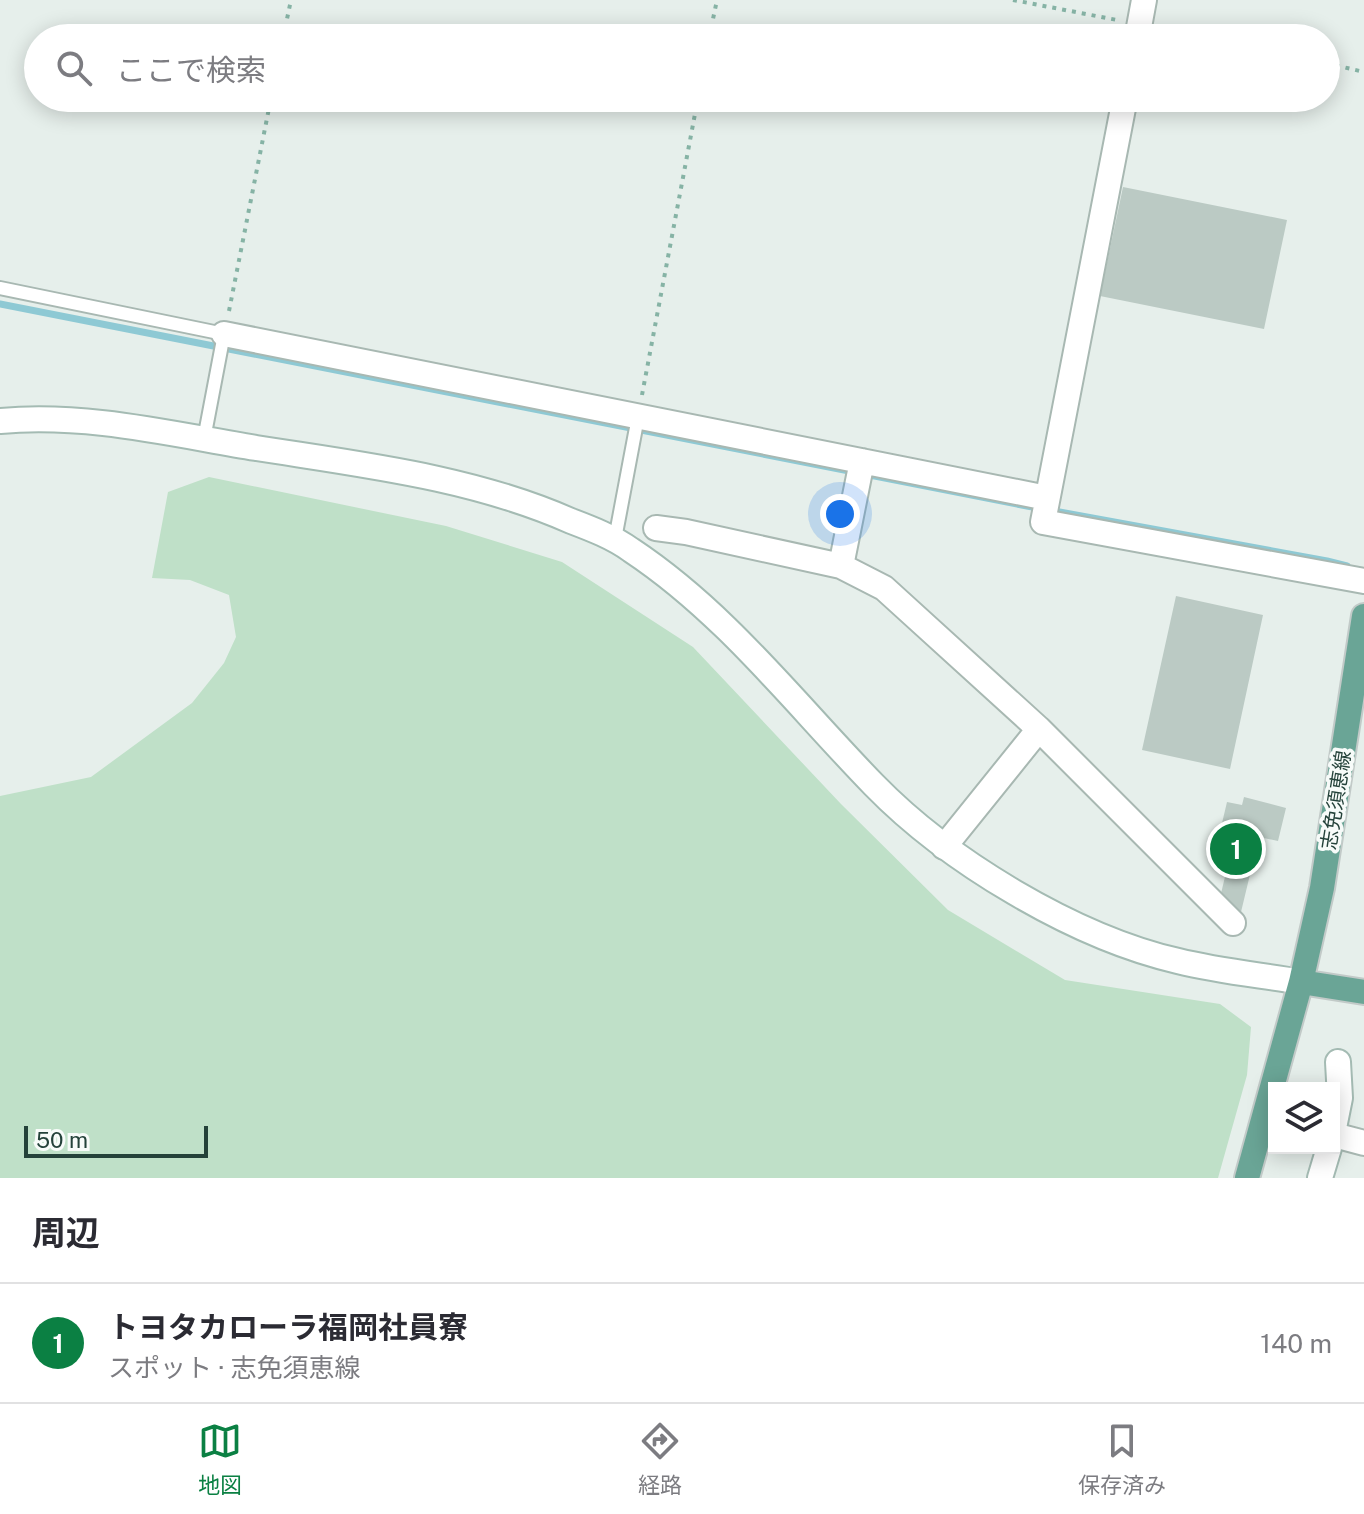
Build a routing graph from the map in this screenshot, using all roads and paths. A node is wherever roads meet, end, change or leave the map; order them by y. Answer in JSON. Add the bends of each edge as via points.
{"nodes":[{"id":1,"x":291,"y":0,"type":"edge"},
{"id":2,"x":717,"y":0,"type":"edge"},
{"id":3,"x":1013,"y":0,"type":"edge"},
{"id":4,"x":1144,"y":0,"type":"edge"},
{"id":5,"x":286,"y":24,"type":"edge"},
{"id":6,"x":712,"y":24,"type":"edge"},
{"id":7,"x":1110,"y":24,"type":"edge"},
{"id":8,"x":1139,"y":24,"type":"edge"},
{"id":9,"x":1340,"y":66,"type":"edge"},
{"id":10,"x":1364,"y":72,"type":"edge"},
{"id":11,"x":268,"y":112,"type":"edge"},
{"id":12,"x":695,"y":112,"type":"edge"},
{"id":13,"x":1122,"y":112,"type":"edge"},
{"id":14,"x":0,"y":288,"type":"edge"},
{"id":15,"x":224,"y":334,"type":"junction"},
{"id":16,"x":638,"y":417,"type":"junction"},
{"id":17,"x":0,"y":421,"type":"edge"},
{"id":18,"x":204,"y":439,"type":"junction"},
{"id":19,"x":862,"y":461,"type":"junction"},
{"id":20,"x":1047,"y":498,"type":"junction"},
{"id":21,"x":656,"y":528,"type":"dead end"},
{"id":22,"x":615,"y":539,"type":"junction"},
{"id":23,"x":841,"y":566,"type":"junction"},
{"id":24,"x":1364,"y":581,"type":"edge"},
{"id":25,"x":1364,"y":616,"type":"edge"},
{"id":26,"x":1039,"y":729,"type":"junction"},
{"id":27,"x":944,"y":847,"type":"junction"},
{"id":28,"x":1233,"y":923,"type":"dead end"},
{"id":29,"x":1301,"y":982,"type":"junction"},
{"id":30,"x":1364,"y":992,"type":"edge"},
{"id":31,"x":1338,"y":1062,"type":"dead end"},
{"id":32,"x":1339,"y":1082,"type":"edge"},
{"id":33,"x":1340,"y":1137,"type":"edge"},
{"id":34,"x":1364,"y":1143,"type":"edge"},
{"id":35,"x":1327,"y":1154,"type":"edge"},
{"id":36,"x":1247,"y":1178,"type":"edge"},
{"id":37,"x":1320,"y":1178,"type":"edge"}],
"edges":[{"from":1,"to":5,"type":"path"},
{"from":2,"to":6,"type":"path"},
{"from":3,"to":7,"type":"path"},
{"from":4,"to":8,"type":"street"},
{"from":9,"to":10,"type":"path"},
{"from":11,"to":15,"type":"path"},
{"from":12,"to":16,"type":"path"},
{"from":13,"to":20,"type":"street"},
{"from":14,"to":15,"type":"lane"},
{"from":15,"to":16,"type":"street"},
{"from":15,"to":18,"type":"lane"},
{"from":16,"to":19,"type":"street"},
{"from":16,"to":22,"type":"lane"},
{"from":17,"to":18,"type":"street","via":[[35,418],[122,425]]},
{"from":18,"to":22,"type":"street","via":[[468,484]]},
{"from":19,"to":20,"type":"street"},
{"from":19,"to":23,"type":"street"},
{"from":20,"to":24,"type":"street","via":[[1043,522]]},
{"from":21,"to":23,"type":"street"},
{"from":22,"to":27,"type":"street","via":[[677,583],[727,628],[876,788]]},
{"from":23,"to":26,"type":"street","via":[[884,588]]},
{"from":25,"to":29,"type":"main road","name":"志免須恵線","via":[[1322,888]]},
{"from":26,"to":27,"type":"street"},
{"from":26,"to":28,"type":"street"},
{"from":27,"to":29,"type":"street","via":[[1039,906],[1110,939],[1177,961]]},
{"from":29,"to":30,"type":"main road"},
{"from":29,"to":36,"type":"main road","name":"志免須恵線"},
{"from":31,"to":32,"type":"street"},
{"from":33,"to":34,"type":"street"},
{"from":35,"to":37,"type":"street"}]}
